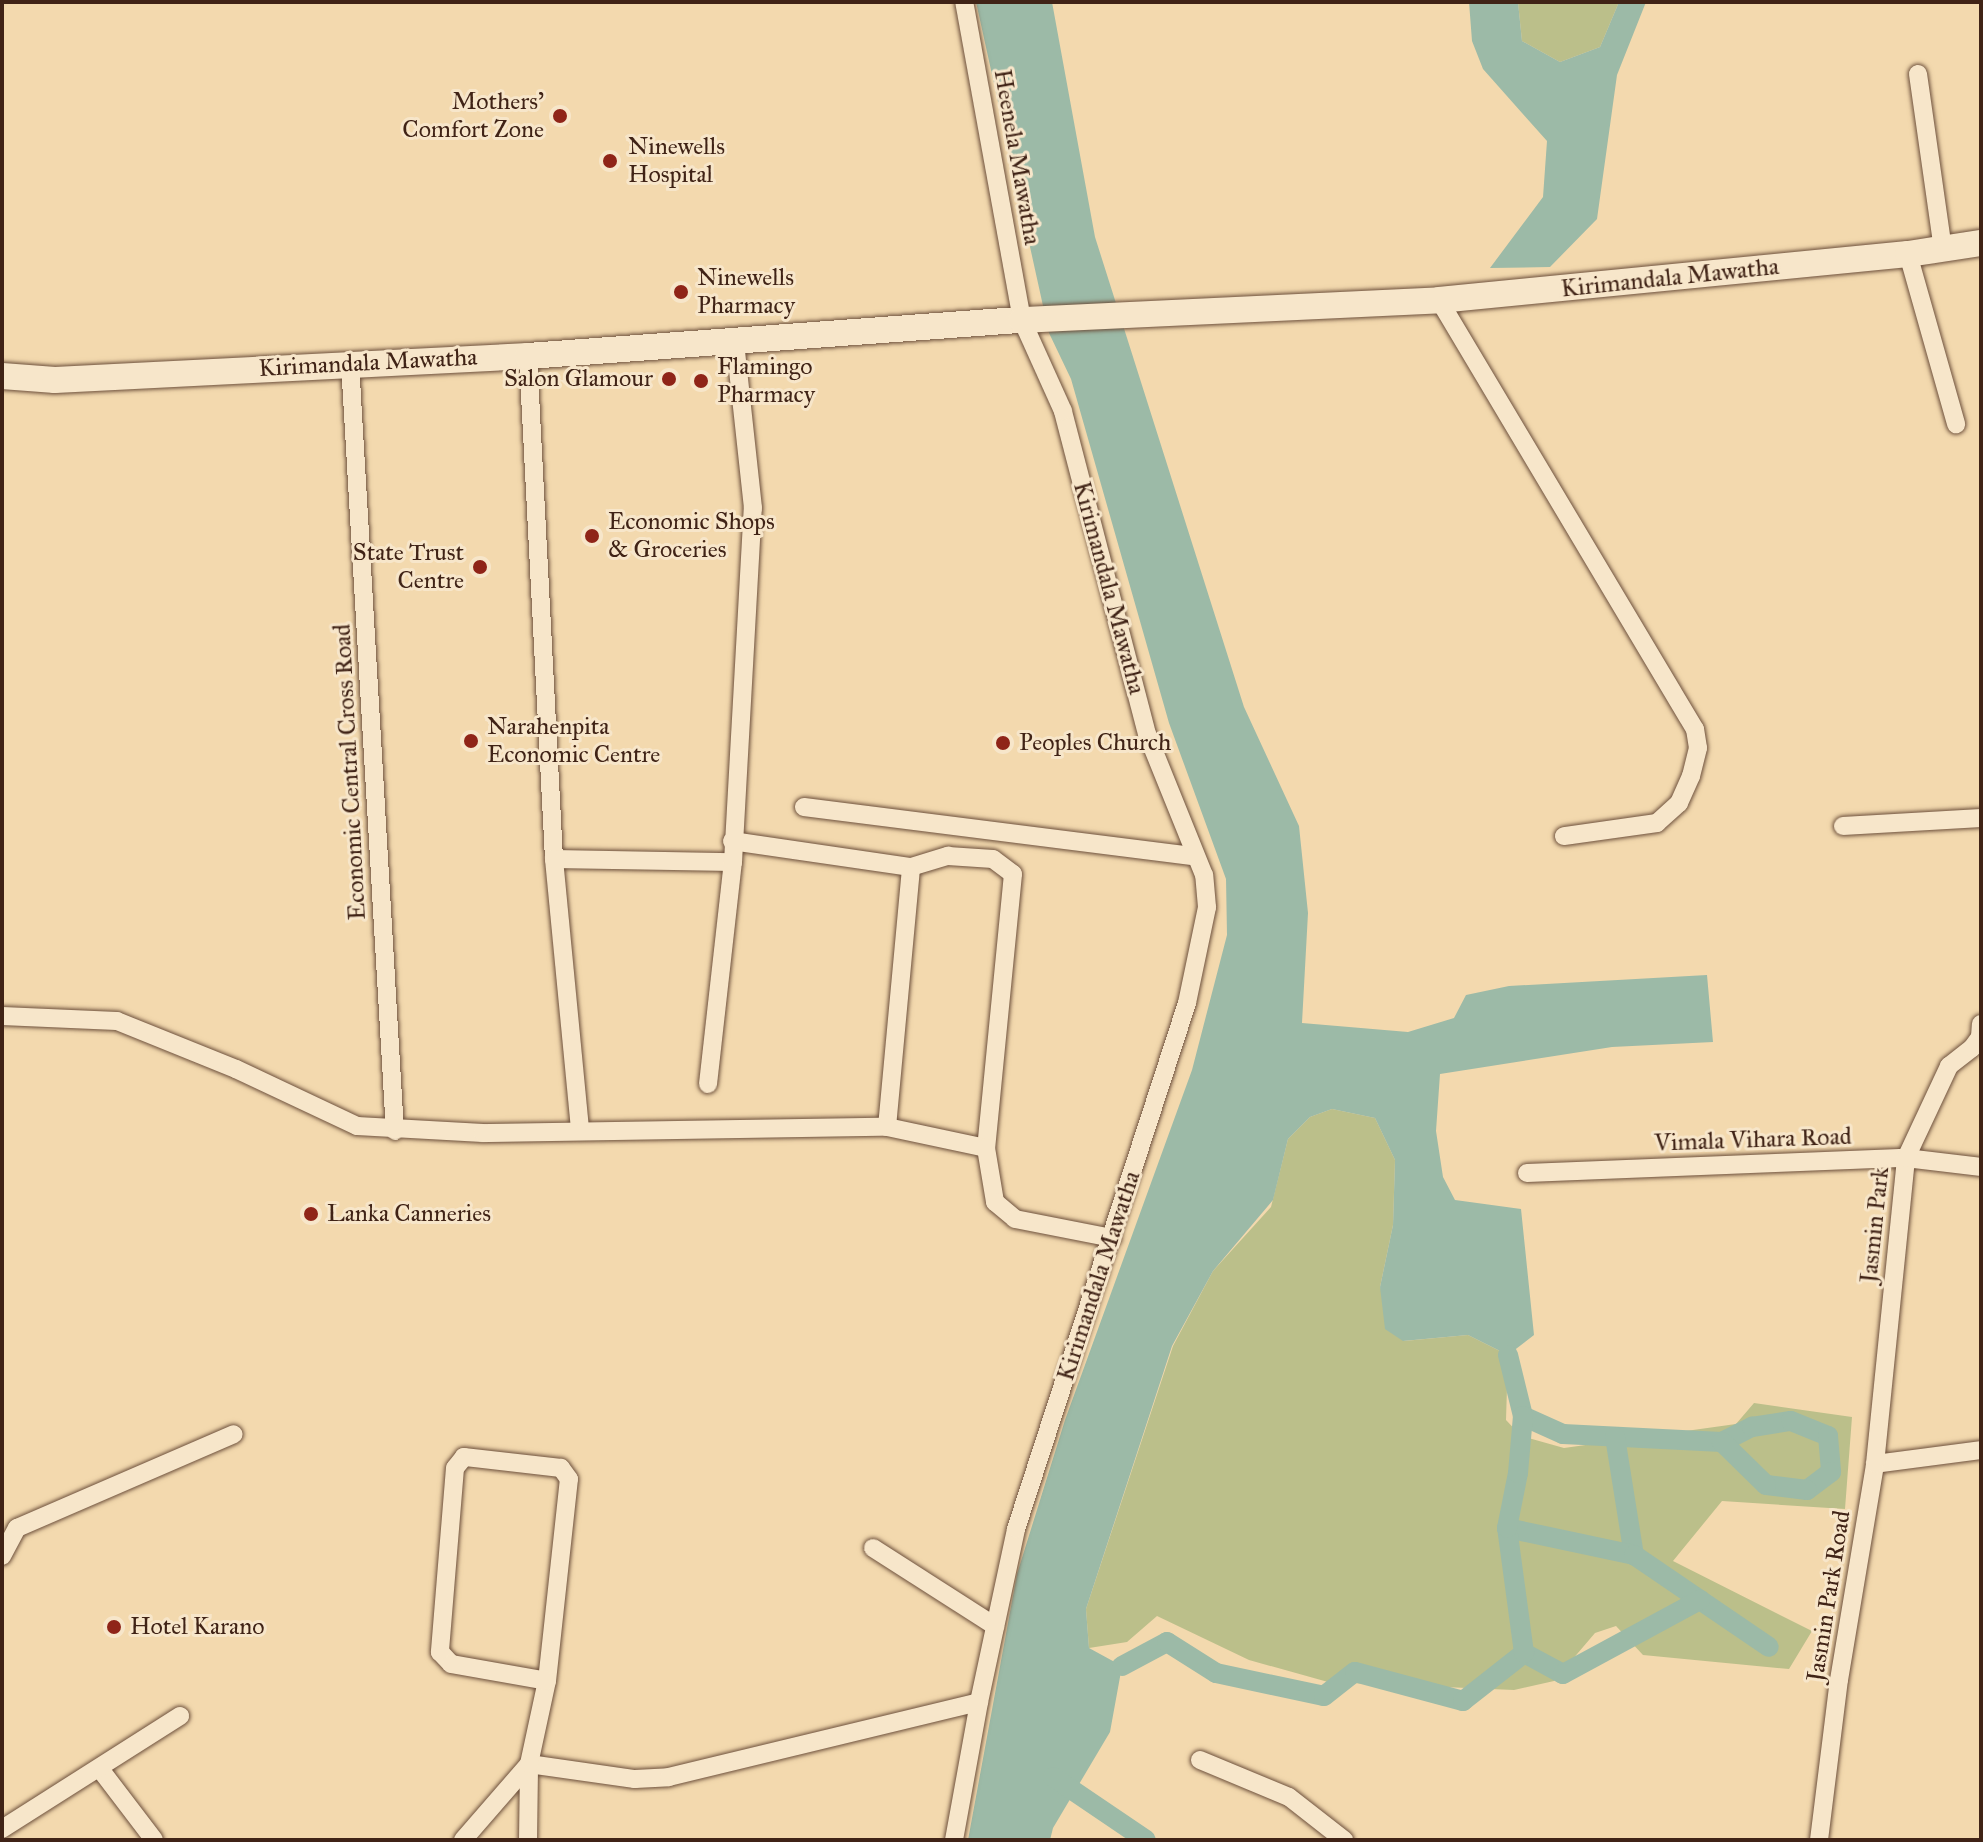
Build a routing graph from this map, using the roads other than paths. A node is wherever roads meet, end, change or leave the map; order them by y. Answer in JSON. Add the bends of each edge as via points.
{"nodes":[{"id":1,"x":964,"y":2,"type":"edge"},
{"id":2,"x":1918,"y":74,"type":"dead end"},
{"id":3,"x":1981,"y":243,"type":"edge"},
{"id":4,"x":1943,"y":249,"type":"junction"},
{"id":5,"x":1908,"y":254,"type":"junction"},
{"id":6,"x":1439,"y":300,"type":"junction"},
{"id":7,"x":1022,"y":320,"type":"junction"},
{"id":8,"x":735,"y":343,"type":"junction"},
{"id":9,"x":528,"y":356,"type":"junction"},
{"id":10,"x":350,"y":363,"type":"junction"},
{"id":11,"x":2,"y":376,"type":"edge"},
{"id":12,"x":1956,"y":424,"type":"dead end"},
{"id":13,"x":804,"y":807,"type":"dead end"},
{"id":14,"x":1981,"y":818,"type":"edge"},
{"id":15,"x":1843,"y":826,"type":"dead end"},
{"id":16,"x":1564,"y":836,"type":"dead end"},
{"id":17,"x":732,"y":841,"type":"junction"},
{"id":18,"x":1194,"y":856,"type":"junction"},
{"id":19,"x":554,"y":859,"type":"junction"},
{"id":20,"x":733,"y":862,"type":"junction"},
{"id":21,"x":911,"y":867,"type":"junction"},
{"id":22,"x":2,"y":1016,"type":"edge"},
{"id":23,"x":1981,"y":1024,"type":"edge"},
{"id":24,"x":708,"y":1084,"type":"dead end"},
{"id":25,"x":887,"y":1127,"type":"junction"},
{"id":26,"x":580,"y":1129,"type":"junction"},
{"id":27,"x":395,"y":1131,"type":"junction"},
{"id":28,"x":986,"y":1148,"type":"junction"},
{"id":29,"x":1906,"y":1158,"type":"junction"},
{"id":30,"x":1981,"y":1167,"type":"edge"},
{"id":31,"x":1527,"y":1173,"type":"dead end"},
{"id":32,"x":1112,"y":1238,"type":"junction"},
{"id":33,"x":1885,"y":1359,"type":"joint"},
{"id":34,"x":234,"y":1434,"type":"dead end"},
{"id":35,"x":1981,"y":1450,"type":"edge"},
{"id":36,"x":1875,"y":1464,"type":"junction"},
{"id":37,"x":873,"y":1548,"type":"dead end"},
{"id":38,"x":2,"y":1556,"type":"edge"},
{"id":39,"x":995,"y":1626,"type":"junction"},
{"id":40,"x":547,"y":1681,"type":"junction"},
{"id":41,"x":979,"y":1702,"type":"junction"},
{"id":42,"x":180,"y":1716,"type":"dead end"},
{"id":43,"x":1200,"y":1760,"type":"dead end"},
{"id":44,"x":529,"y":1764,"type":"junction"},
{"id":45,"x":100,"y":1769,"type":"junction"},
{"id":46,"x":2,"y":1829,"type":"edge"},
{"id":47,"x":154,"y":1840,"type":"edge"},
{"id":48,"x":463,"y":1840,"type":"edge"},
{"id":49,"x":528,"y":1840,"type":"edge"},
{"id":50,"x":954,"y":1840,"type":"edge"},
{"id":51,"x":1344,"y":1840,"type":"edge"},
{"id":52,"x":1819,"y":1840,"type":"edge"}],
"edges":[{"from":1,"to":7,"type":"street","name":"Heenela Mawatha"},
{"from":2,"to":4,"type":"street"},
{"from":3,"to":4,"type":"main road","name":"Kirimandala Mawatha"},
{"from":4,"to":5,"type":"main road","name":"Kirimandala Mawatha"},
{"from":5,"to":6,"type":"main road","name":"Kirimandala Mawatha"},
{"from":5,"to":12,"type":"street"},
{"from":6,"to":7,"type":"main road","name":"Kirimandala Mawatha"},
{"from":6,"to":16,"type":"street","via":[[1695,729],[1698,748],[1691,776],[1679,803],[1657,823]]},
{"from":7,"to":8,"type":"main road","name":"Kirimandala Mawatha"},
{"from":7,"to":18,"type":"street","name":"Kirimandala Mawatha","via":[[1063,411],[1147,734]]},
{"from":8,"to":9,"type":"main road","name":"Kirimandala Mawatha"},
{"from":8,"to":17,"type":"street","via":[[753,508]]},
{"from":9,"to":10,"type":"main road","name":"Kirimandala Mawatha"},
{"from":9,"to":19,"type":"street"},
{"from":10,"to":11,"type":"main road","name":"Kirimandala Mawatha","via":[[55,380]]},
{"from":10,"to":27,"type":"street","name":"Economic Central Cross Road"},
{"from":13,"to":18,"type":"street"},
{"from":14,"to":15,"type":"street"},
{"from":17,"to":20,"type":"street"},
{"from":17,"to":21,"type":"street"},
{"from":18,"to":32,"type":"street","name":"Kirimandala Mawatha","via":[[1204,875],[1207,907],[1190,989]]},
{"from":19,"to":20,"type":"street"},
{"from":19,"to":26,"type":"street"},
{"from":20,"to":24,"type":"street"},
{"from":21,"to":25,"type":"street"},
{"from":21,"to":28,"type":"street","via":[[948,856],[993,859],[1013,874]]},
{"from":22,"to":27,"type":"street","via":[[117,1021],[357,1126]]},
{"from":23,"to":29,"type":"street","name":"Jasmin Park","via":[[1972,1048],[1949,1066]]},
{"from":25,"to":26,"type":"street"},
{"from":25,"to":28,"type":"street"},
{"from":26,"to":27,"type":"street"},
{"from":28,"to":32,"type":"street","via":[[995,1202],[1015,1219]]},
{"from":29,"to":30,"type":"street","name":"Vimala Vihara Road"},
{"from":29,"to":31,"type":"street","name":"Vimala Vihara Road"},
{"from":29,"to":33,"type":"street","name":"Jasmin Park"},
{"from":32,"to":39,"type":"street","name":"Kirimandala Mawatha","via":[[1016,1529]]},
{"from":33,"to":36,"type":"street","name":"Jasmin Park Road"},
{"from":34,"to":38,"type":"street","via":[[17,1528]]},
{"from":35,"to":36,"type":"street"},
{"from":36,"to":52,"type":"street","name":"Jasmin Park Road"},
{"from":37,"to":39,"type":"street"},
{"from":39,"to":41,"type":"street","name":"Kirimandala Mawatha"},
{"from":40,"to":40,"type":"street","via":[[451,1664],[440,1652],[455,1468],[464,1457],[561,1468],[569,1479]]},
{"from":40,"to":44,"type":"street"},
{"from":41,"to":44,"type":"street","via":[[669,1777],[635,1779]]},
{"from":41,"to":50,"type":"street","name":"Kirimandala Mawatha"},
{"from":42,"to":45,"type":"street"},
{"from":43,"to":51,"type":"street","via":[[1289,1797]]},
{"from":44,"to":48,"type":"street"},
{"from":44,"to":49,"type":"street"},
{"from":45,"to":46,"type":"street"},
{"from":45,"to":47,"type":"street"}]}
